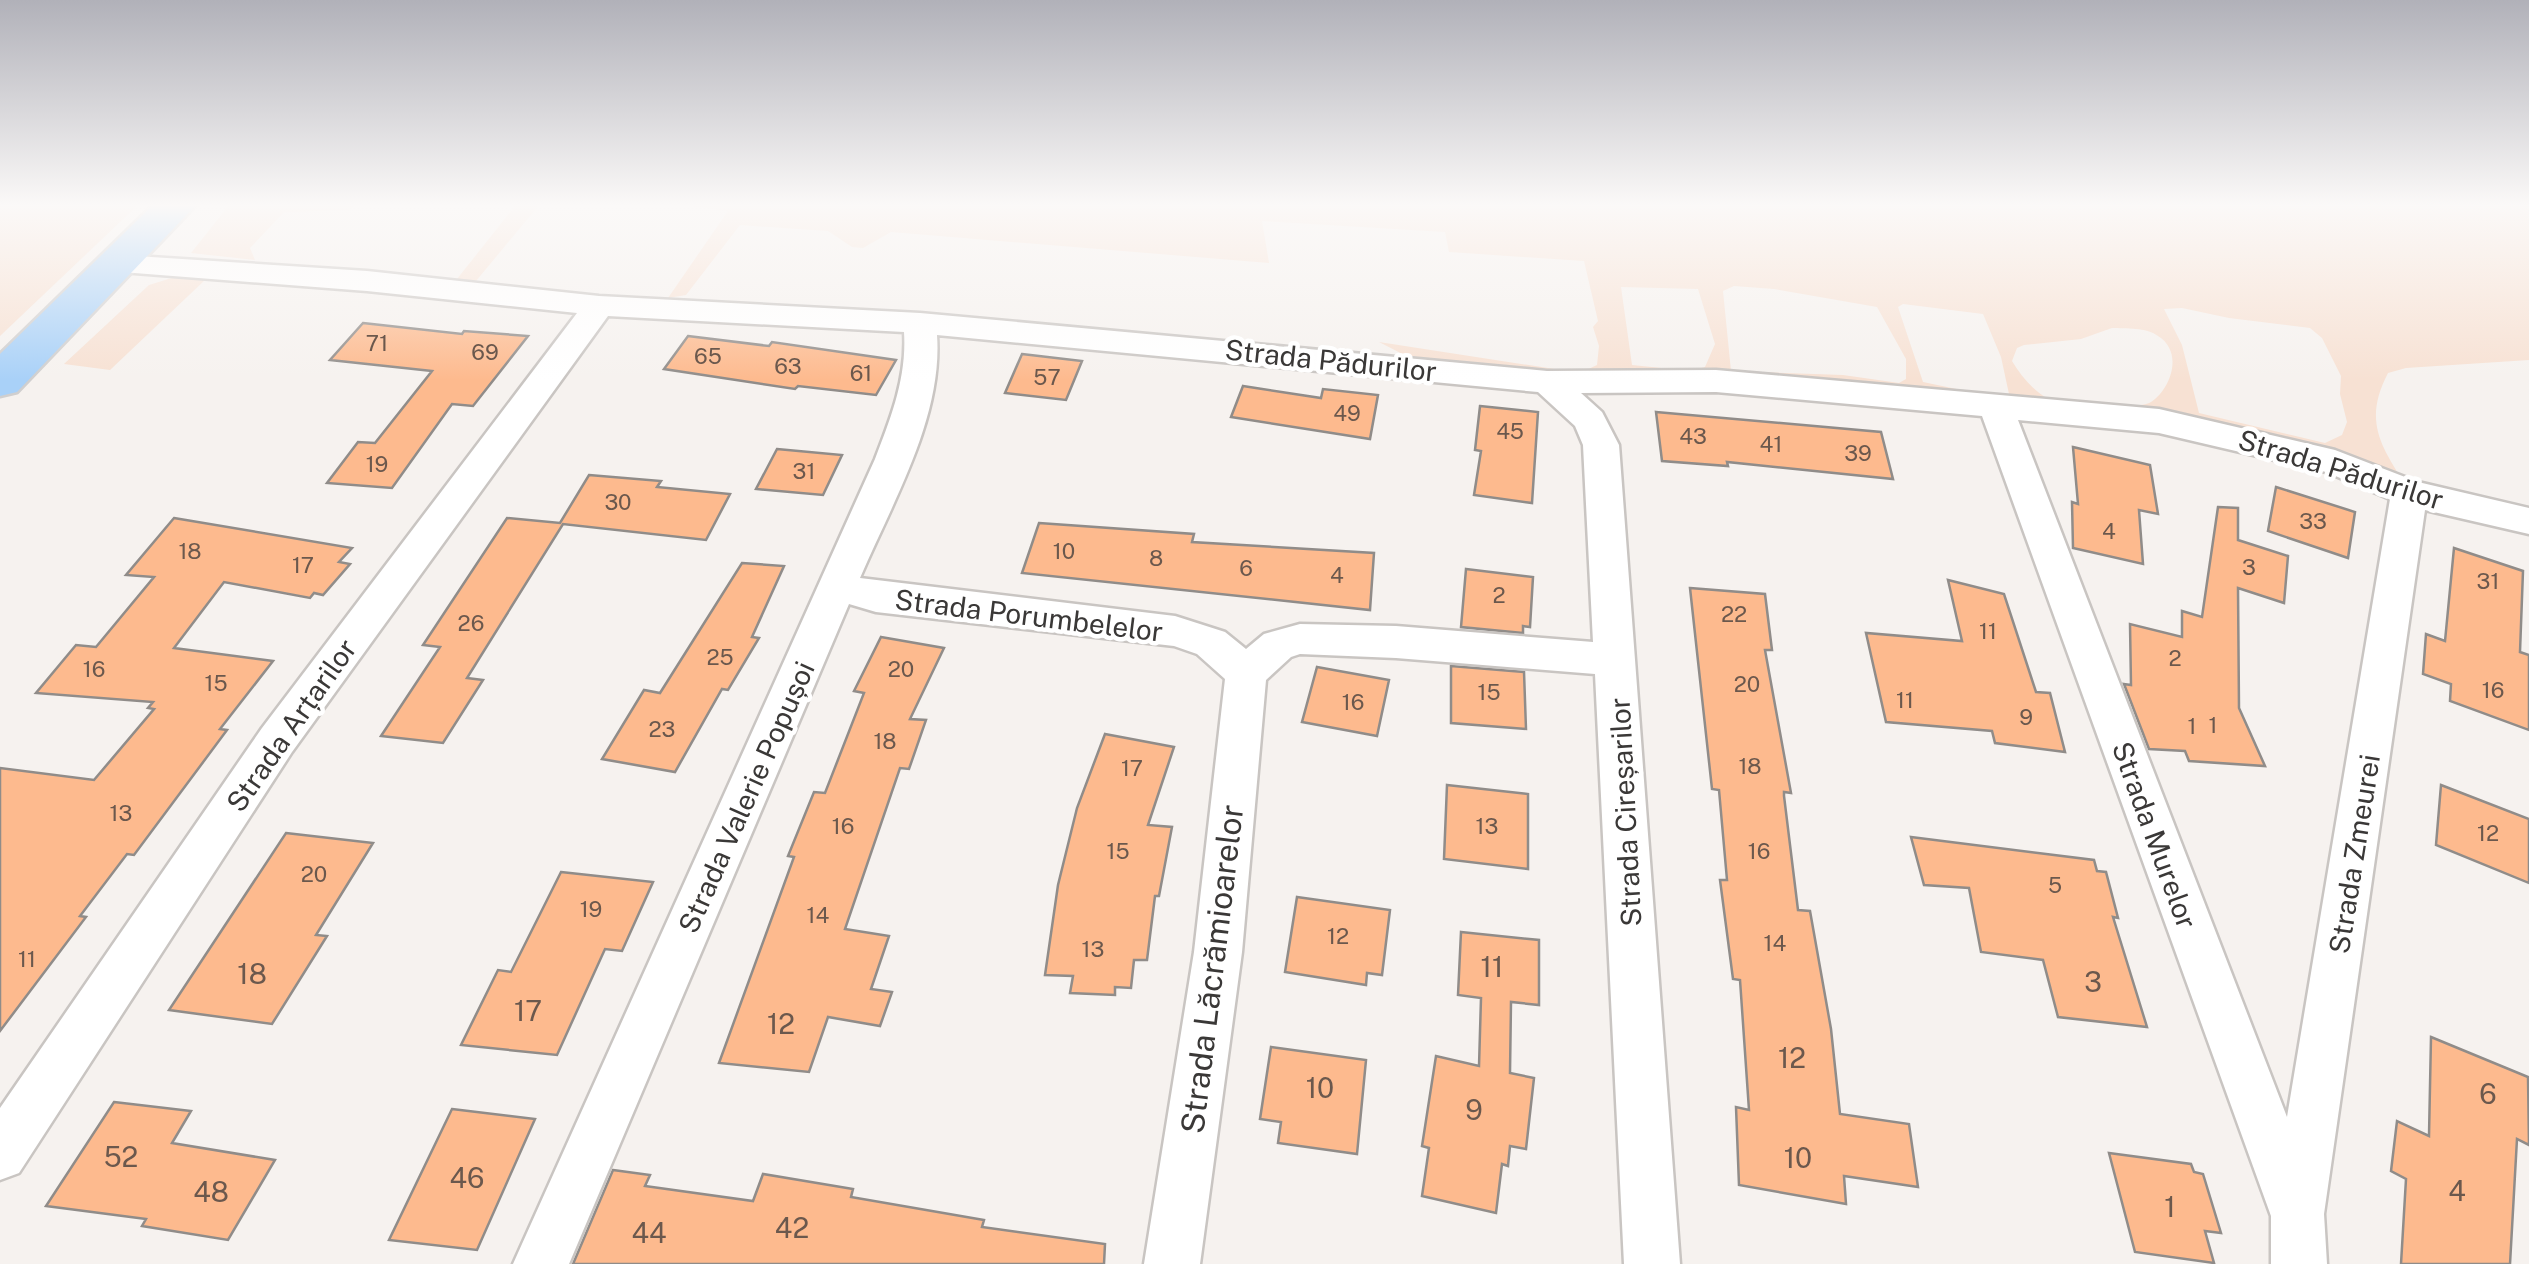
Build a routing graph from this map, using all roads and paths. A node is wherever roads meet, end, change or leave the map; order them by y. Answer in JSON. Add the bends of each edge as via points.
{"nodes":[{"id":1,"x":120,"y":264,"type":"joint"},
{"id":2,"x":599,"y":306,"type":"junction"},
{"id":3,"x":920,"y":323,"type":"junction"},
{"id":4,"x":0,"y":381,"type":"edge"},
{"id":5,"x":1547,"y":382,"type":"junction"},
{"id":6,"x":1996,"y":408,"type":"junction"},
{"id":7,"x":2409,"y":493,"type":"junction"},
{"id":8,"x":2529,"y":522,"type":"edge"},
{"id":9,"x":838,"y":586,"type":"junction"},
{"id":10,"x":1616,"y":660,"type":"junction"},
{"id":11,"x":1246,"y":673,"type":"junction"},
{"id":12,"x":0,"y":1154,"type":"edge"},
{"id":13,"x":2298,"y":1216,"type":"junction"},
{"id":14,"x":541,"y":1264,"type":"edge"},
{"id":15,"x":1172,"y":1264,"type":"edge"},
{"id":16,"x":1652,"y":1264,"type":"edge"},
{"id":17,"x":2299,"y":1264,"type":"edge"}],
"edges":[{"from":1,"to":2,"type":"street","name":"Strada Pădurilor"},
{"from":1,"to":4,"type":"main road"},
{"from":2,"to":3,"type":"street","name":"Strada Pădurilor"},
{"from":2,"to":12,"type":"street","name":"Strada Arțarilor","via":[[277,740]]},
{"from":3,"to":5,"type":"street","name":"Strada Pădurilor"},
{"from":3,"to":9,"type":"street","name":"Strada Valerie Popușoi","via":[[918,394]]},
{"from":5,"to":6,"type":"street","name":"Strada Pădurilor","via":[[1716,381]]},
{"from":5,"to":10,"type":"street","name":"Strada Cireșarilor","via":[[1590,420],[1601,445]]},
{"from":6,"to":7,"type":"street","name":"Strada Pădurilor","via":[[2159,421],[2335,462]]},
{"from":6,"to":13,"type":"street","name":"Strada Murelor"},
{"from":7,"to":8,"type":"street","name":"Strada Pădurilor"},
{"from":7,"to":13,"type":"street","name":"Strada Zmeurei"},
{"from":9,"to":11,"type":"street","name":"Strada Porumbelelor","via":[[876,597],[1175,631],[1211,644]]},
{"from":9,"to":14,"type":"street","name":"Strada Valerie Popușoi"},
{"from":10,"to":11,"type":"street","via":[[1300,638],[1278,645]]},
{"from":10,"to":16,"type":"street","name":"Strada Cireșarilor"},
{"from":11,"to":15,"type":"street","name":"Strada Lăcrămioarelor","via":[[1218,952]]},
{"from":13,"to":17,"type":"street","name":"Strada Murelor"}]}
